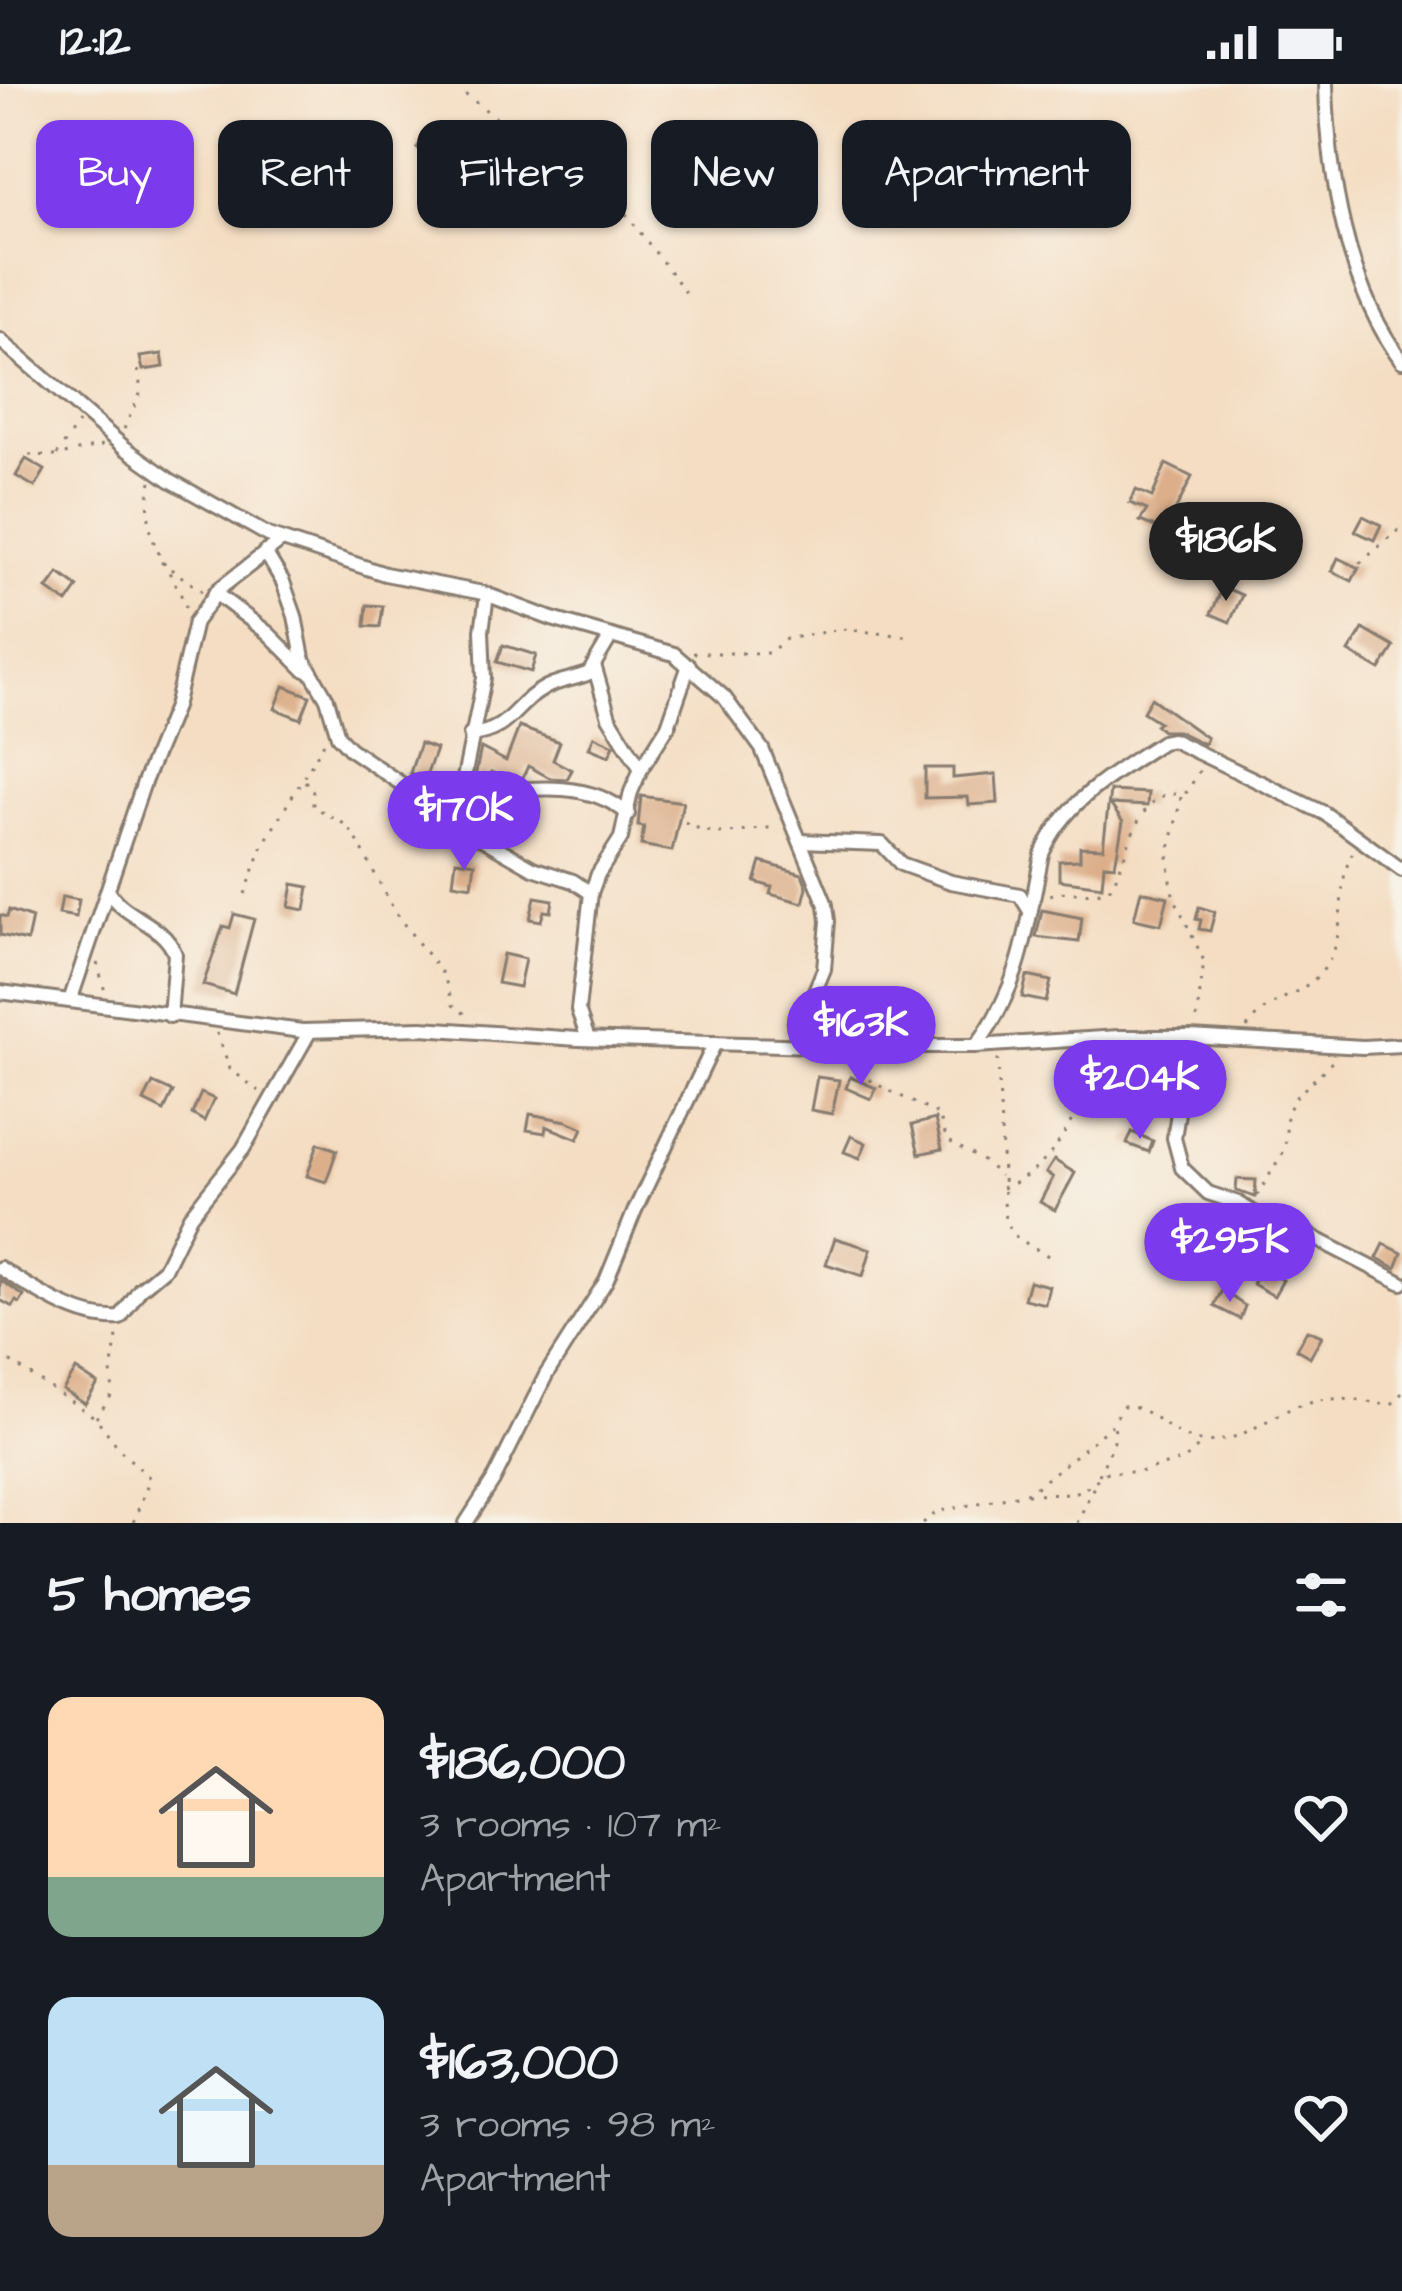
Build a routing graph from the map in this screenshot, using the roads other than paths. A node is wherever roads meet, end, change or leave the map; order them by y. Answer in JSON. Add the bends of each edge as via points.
{"nodes":[{"id":1,"x":1326,"y":84,"type":"edge"},
{"id":2,"x":0,"y":340,"type":"edge"},
{"id":3,"x":1402,"y":362,"type":"edge"},
{"id":4,"x":282,"y":540,"type":"junction"},
{"id":5,"x":265,"y":552,"type":"junction"},
{"id":6,"x":215,"y":593,"type":"junction"},
{"id":7,"x":487,"y":595,"type":"junction"},
{"id":8,"x":610,"y":636,"type":"junction"},
{"id":9,"x":594,"y":665,"type":"junction"},
{"id":10,"x":688,"y":665,"type":"junction"},
{"id":11,"x":311,"y":676,"type":"junction"},
{"id":12,"x":470,"y":735,"type":"junction"},
{"id":13,"x":641,"y":769,"type":"junction"},
{"id":14,"x":628,"y":814,"type":"junction"},
{"id":15,"x":459,"y":820,"type":"junction"},
{"id":16,"x":798,"y":837,"type":"junction"},
{"id":17,"x":1402,"y":870,"type":"edge"},
{"id":18,"x":108,"y":889,"type":"junction"},
{"id":19,"x":591,"y":893,"type":"junction"},
{"id":20,"x":1032,"y":906,"type":"junction"},
{"id":21,"x":0,"y":992,"type":"edge"},
{"id":22,"x":71,"y":998,"type":"junction"},
{"id":23,"x":170,"y":1016,"type":"junction"},
{"id":24,"x":310,"y":1031,"type":"junction"},
{"id":25,"x":1192,"y":1037,"type":"junction"},
{"id":26,"x":588,"y":1039,"type":"junction"},
{"id":27,"x":716,"y":1043,"type":"junction"},
{"id":28,"x":1402,"y":1045,"type":"edge"},
{"id":29,"x":813,"y":1046,"type":"junction"},
{"id":30,"x":976,"y":1046,"type":"junction"},
{"id":31,"x":0,"y":1268,"type":"edge"},
{"id":32,"x":1402,"y":1283,"type":"edge"},
{"id":33,"x":466,"y":1523,"type":"edge"}],
"edges":[{"from":1,"to":3,"type":"street","via":[[1337,202],[1377,318]]},
{"from":2,"to":4,"type":"street","via":[[153,468]]},
{"from":4,"to":5,"type":"street"},
{"from":4,"to":7,"type":"street","via":[[385,574]]},
{"from":5,"to":6,"type":"street"},
{"from":5,"to":11,"type":"street","via":[[283,582]]},
{"from":6,"to":11,"type":"street"},
{"from":6,"to":18,"type":"street","via":[[193,628],[175,707]]},
{"from":7,"to":8,"type":"street"},
{"from":7,"to":12,"type":"street","via":[[484,678]]},
{"from":8,"to":9,"type":"street"},
{"from":8,"to":10,"type":"street"},
{"from":9,"to":12,"type":"street","via":[[543,688],[490,733]]},
{"from":9,"to":13,"type":"street","via":[[609,717]]},
{"from":10,"to":13,"type":"street","via":[[668,726]]},
{"from":10,"to":16,"type":"street","via":[[762,749]]},
{"from":11,"to":15,"type":"street","via":[[350,749]]},
{"from":12,"to":15,"type":"street"},
{"from":13,"to":14,"type":"street"},
{"from":14,"to":15,"type":"street","via":[[610,801],[542,786],[487,793]]},
{"from":14,"to":19,"type":"street"},
{"from":15,"to":19,"type":"street","via":[[532,868]]},
{"from":16,"to":20,"type":"street","via":[[882,844],[901,863],[1020,895]]},
{"from":16,"to":29,"type":"street","via":[[828,921],[823,975],[812,998]]},
{"from":17,"to":20,"type":"street","via":[[1324,813],[1172,740],[1081,797],[1046,846]]},
{"from":18,"to":22,"type":"street"},
{"from":18,"to":23,"type":"street","via":[[172,945]]},
{"from":19,"to":26,"type":"street","via":[[578,1010]]},
{"from":20,"to":30,"type":"street","via":[[1021,965]]},
{"from":21,"to":22,"type":"street"},
{"from":22,"to":23,"type":"street"},
{"from":23,"to":24,"type":"street"},
{"from":24,"to":26,"type":"street","via":[[422,1028]]},
{"from":24,"to":31,"type":"street","via":[[164,1269],[120,1318],[82,1311]]},
{"from":25,"to":28,"type":"street"},
{"from":25,"to":30,"type":"street"},
{"from":25,"to":32,"type":"street","via":[[1174,1138],[1190,1177]]},
{"from":26,"to":27,"type":"street"},
{"from":27,"to":29,"type":"street"},
{"from":27,"to":33,"type":"street","via":[[606,1281]]},
{"from":29,"to":30,"type":"street"}]}
